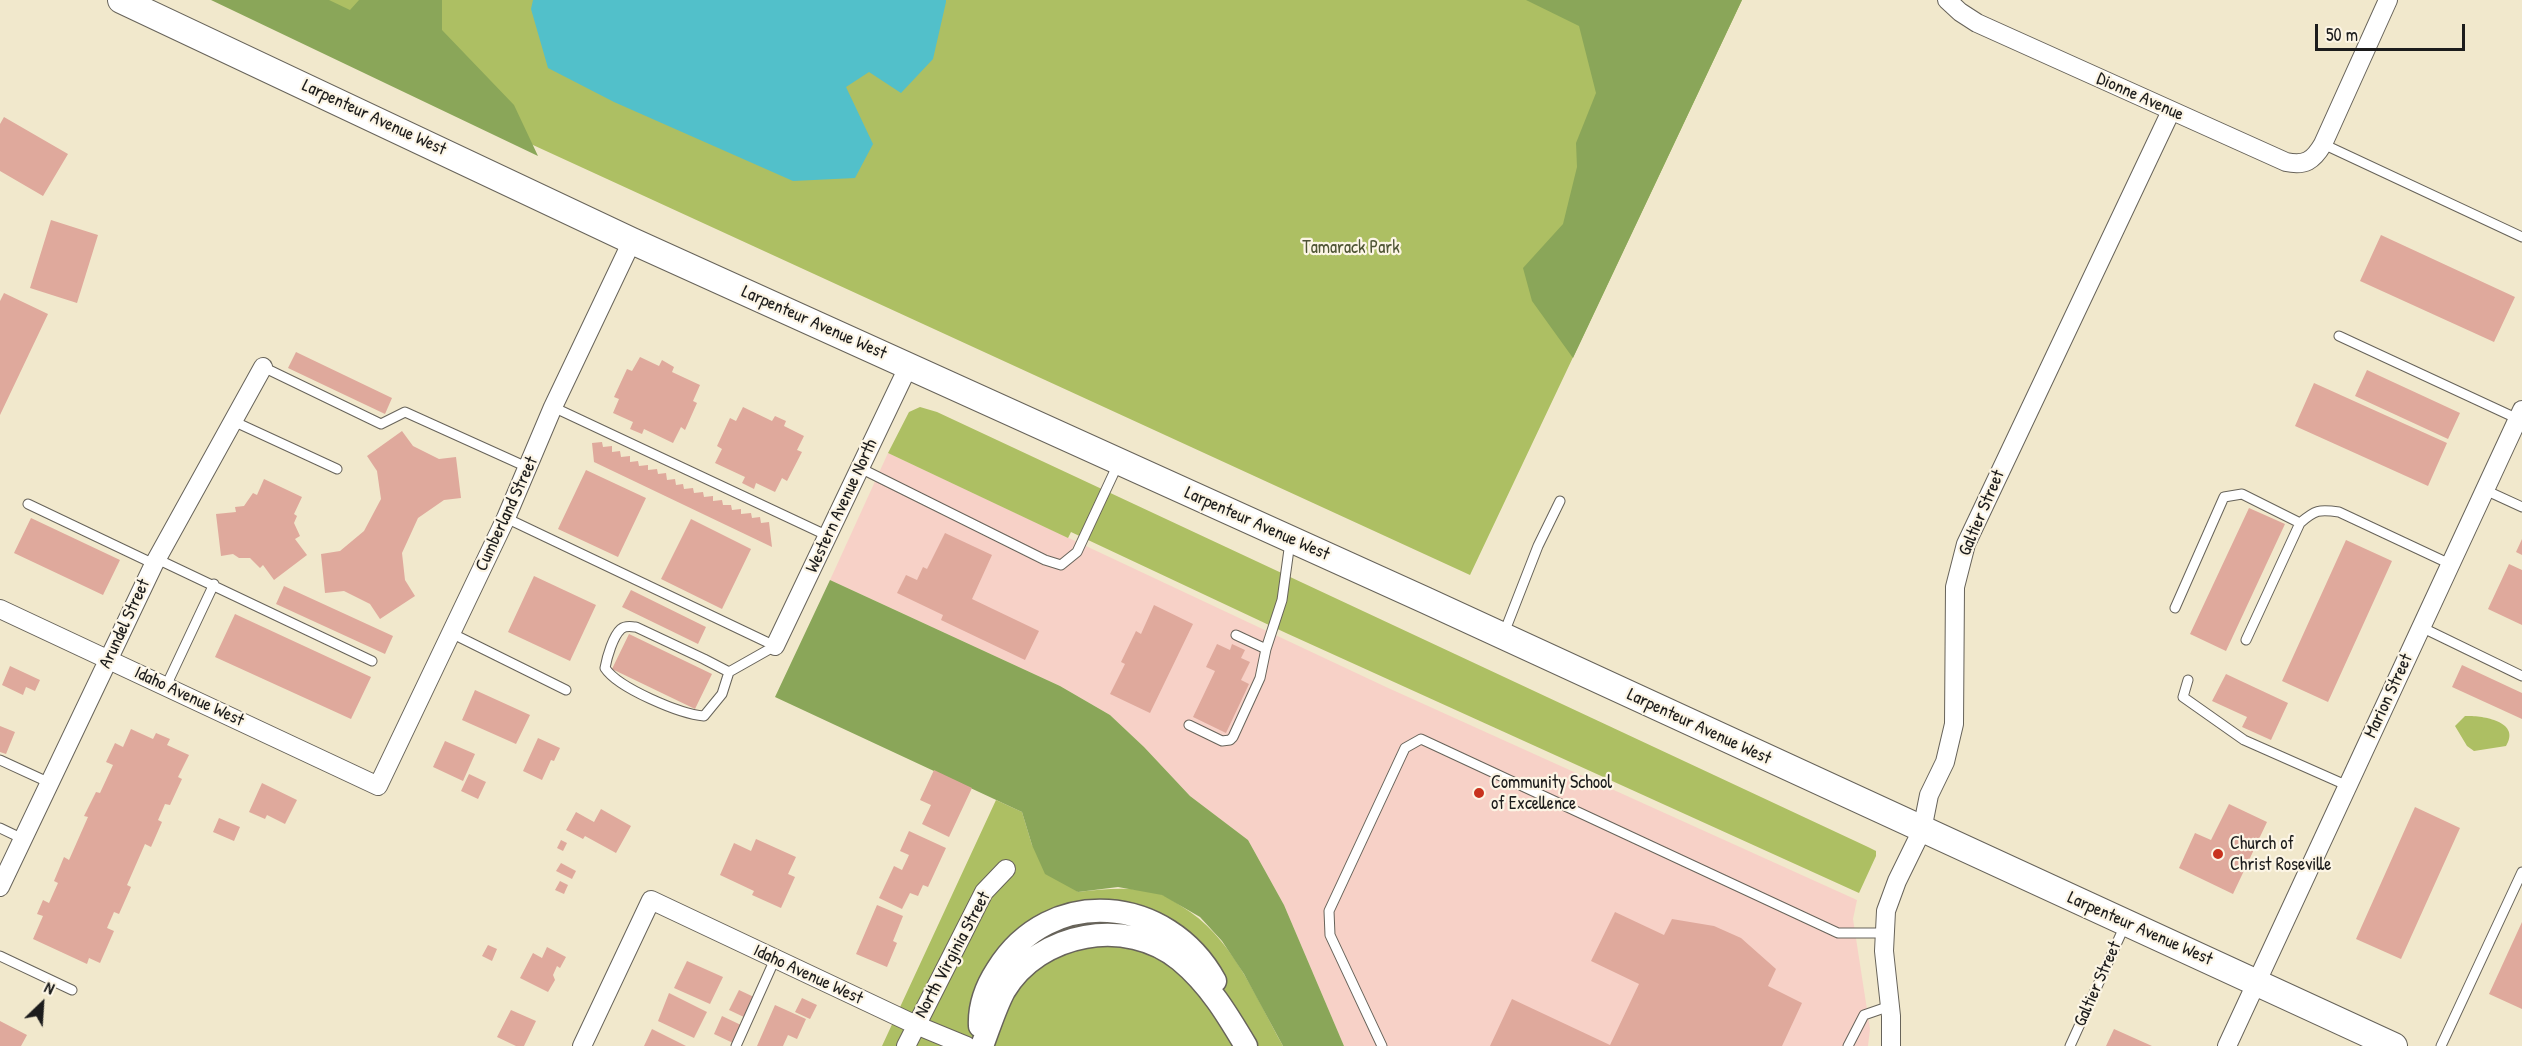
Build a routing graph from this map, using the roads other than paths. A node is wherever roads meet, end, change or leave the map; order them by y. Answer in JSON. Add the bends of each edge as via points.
{"nodes":[{"id":1,"x":120,"y":0,"type":"edge"},
{"id":2,"x":1947,"y":0,"type":"edge"},
{"id":3,"x":2388,"y":0,"type":"edge"},
{"id":4,"x":2171,"y":111,"type":"junction"},
{"id":5,"x":2323,"y":144,"type":"junction"},
{"id":6,"x":2522,"y":237,"type":"edge"},
{"id":7,"x":632,"y":241,"type":"junction"},
{"id":8,"x":2339,"y":336,"type":"dead end"},
{"id":9,"x":909,"y":365,"type":"junction"},
{"id":10,"x":263,"y":367,"type":"joint"},
{"id":11,"x":553,"y":407,"type":"junction"},
{"id":12,"x":2520,"y":415,"type":"edge"},
{"id":13,"x":233,"y":421,"type":"junction"},
{"id":14,"x":1119,"y":462,"type":"junction"},
{"id":15,"x":529,"y":468,"type":"junction"},
{"id":16,"x":860,"y":468,"type":"junction"},
{"id":17,"x":337,"y":470,"type":"dead end"},
{"id":18,"x":2485,"y":490,"type":"junction"},
{"id":19,"x":1560,"y":501,"type":"dead end"},
{"id":20,"x":28,"y":504,"type":"dead end"},
{"id":21,"x":2522,"y":507,"type":"edge"},
{"id":22,"x":506,"y":518,"type":"junction"},
{"id":23,"x":2300,"y":523,"type":"junction"},
{"id":24,"x":828,"y":536,"type":"junction"},
{"id":25,"x":1290,"y":540,"type":"junction"},
{"id":26,"x":155,"y":561,"type":"junction"},
{"id":27,"x":2450,"y":564,"type":"junction"},
{"id":28,"x":214,"y":584,"type":"junction"},
{"id":29,"x":2175,"y":608,"type":"dead end"},
{"id":30,"x":0,"y":609,"type":"edge"},
{"id":31,"x":2421,"y":627,"type":"junction"},
{"id":32,"x":451,"y":633,"type":"junction"},
{"id":33,"x":1236,"y":635,"type":"dead end"},
{"id":34,"x":1503,"y":637,"type":"junction"},
{"id":35,"x":2246,"y":640,"type":"dead end"},
{"id":36,"x":775,"y":646,"type":"junction"},
{"id":37,"x":1266,"y":649,"type":"junction"},
{"id":38,"x":108,"y":660,"type":"junction"},
{"id":39,"x":372,"y":661,"type":"dead end"},
{"id":40,"x":729,"y":672,"type":"junction"},
{"id":41,"x":2522,"y":676,"type":"edge"},
{"id":42,"x":2188,"y":680,"type":"dead end"},
{"id":43,"x":166,"y":686,"type":"junction"},
{"id":44,"x":566,"y":690,"type":"dead end"},
{"id":45,"x":1189,"y":725,"type":"dead end"},
{"id":46,"x":0,"y":760,"type":"edge"},
{"id":47,"x":50,"y":783,"type":"junction"},
{"id":48,"x":378,"y":786,"type":"joint"},
{"id":49,"x":2348,"y":786,"type":"junction"},
{"id":50,"x":0,"y":828,"type":"edge"},
{"id":51,"x":1922,"y":830,"type":"junction"},
{"id":52,"x":23,"y":839,"type":"junction"},
{"id":53,"x":1006,"y":869,"type":"dead end"},
{"id":54,"x":2522,"y":872,"type":"edge"},
{"id":55,"x":0,"y":887,"type":"edge"},
{"id":56,"x":2126,"y":922,"type":"junction"},
{"id":57,"x":1884,"y":933,"type":"junction"},
{"id":58,"x":0,"y":956,"type":"edge"},
{"id":59,"x":775,"y":959,"type":"junction"},
{"id":60,"x":2257,"y":982,"type":"junction"},
{"id":61,"x":72,"y":990,"type":"dead end"},
{"id":62,"x":1890,"y":1006,"type":"junction"},
{"id":63,"x":916,"y":1025,"type":"junction"},
{"id":64,"x":582,"y":1046,"type":"edge"},
{"id":65,"x":736,"y":1046,"type":"edge"},
{"id":66,"x":906,"y":1046,"type":"edge"},
{"id":67,"x":967,"y":1046,"type":"edge"},
{"id":68,"x":981,"y":1046,"type":"edge"},
{"id":69,"x":1246,"y":1046,"type":"edge"},
{"id":70,"x":1382,"y":1046,"type":"edge"},
{"id":71,"x":1848,"y":1046,"type":"edge"},
{"id":72,"x":1892,"y":1046,"type":"edge"},
{"id":73,"x":2070,"y":1046,"type":"edge"},
{"id":74,"x":2227,"y":1046,"type":"edge"},
{"id":75,"x":2392,"y":1046,"type":"edge"},
{"id":76,"x":2441,"y":1046,"type":"edge"}],
"edges":[{"from":1,"to":7,"type":"main road","name":"Larpenteur Avenue West"},
{"from":2,"to":4,"type":"street","name":"Dionne Avenue","via":[[1977,22]]},
{"from":3,"to":5,"type":"street"},
{"from":4,"to":5,"type":"street","name":"Dionne Avenue","via":[[2286,162],[2306,164]]},
{"from":4,"to":51,"type":"street","name":"Galtier Street","via":[[1966,544],[1955,587],[1954,724],[1945,762],[1929,795]]},
{"from":5,"to":6,"type":"lane"},
{"from":7,"to":9,"type":"main road","name":"Larpenteur Avenue West"},
{"from":7,"to":11,"type":"street","name":"Cumberland Street"},
{"from":8,"to":12,"type":"lane"},
{"from":9,"to":14,"type":"main road","name":"Larpenteur Avenue West"},
{"from":9,"to":16,"type":"street","name":"Western Avenue North"},
{"from":10,"to":13,"type":"street","name":"Arundel Street"},
{"from":10,"to":15,"type":"lane","via":[[381,424],[405,412]]},
{"from":11,"to":15,"type":"street","name":"Cumberland Street"},
{"from":11,"to":24,"type":"lane"},
{"from":12,"to":18,"type":"street","name":"Marion Street"},
{"from":13,"to":17,"type":"lane"},
{"from":13,"to":26,"type":"street","name":"Arundel Street"},
{"from":14,"to":16,"type":"lane","via":[[1077,552],[1061,565]]},
{"from":14,"to":25,"type":"main road","name":"Larpenteur Avenue West"},
{"from":15,"to":22,"type":"street","name":"Cumberland Street"},
{"from":16,"to":24,"type":"street","name":"Western Avenue North"},
{"from":18,"to":21,"type":"lane"},
{"from":18,"to":27,"type":"street","name":"Marion Street"},
{"from":19,"to":34,"type":"lane"},
{"from":20,"to":26,"type":"lane"},
{"from":22,"to":32,"type":"street","name":"Cumberland Street"},
{"from":22,"to":36,"type":"lane"},
{"from":23,"to":27,"type":"lane","via":[[2322,509],[2339,512]]},
{"from":23,"to":29,"type":"lane","via":[[2242,494],[2224,497]]},
{"from":23,"to":35,"type":"lane"},
{"from":24,"to":36,"type":"street","name":"Western Avenue North"},
{"from":25,"to":34,"type":"main road","name":"Larpenteur Avenue West"},
{"from":25,"to":37,"type":"lane","via":[[1282,600]]},
{"from":26,"to":28,"type":"lane"},
{"from":26,"to":38,"type":"street","name":"Arundel Street"},
{"from":27,"to":31,"type":"street","name":"Marion Street"},
{"from":28,"to":39,"type":"lane"},
{"from":28,"to":43,"type":"lane"},
{"from":30,"to":38,"type":"street","name":"Idaho Avenue West"},
{"from":31,"to":41,"type":"lane"},
{"from":31,"to":49,"type":"street","name":"Marion Street"},
{"from":32,"to":44,"type":"lane"},
{"from":32,"to":48,"type":"street","name":"Cumberland Street"},
{"from":33,"to":37,"type":"lane"},
{"from":34,"to":51,"type":"main road","name":"Larpenteur Avenue West"},
{"from":36,"to":40,"type":"lane"},
{"from":37,"to":45,"type":"lane","via":[[1260,678],[1230,740],[1222,741]]},
{"from":38,"to":43,"type":"street","name":"Idaho Avenue West"},
{"from":38,"to":47,"type":"street","name":"Arundel Street"},
{"from":40,"to":40,"type":"lane","via":[[627,626],[620,629],[605,668],[611,677],[633,690],[692,715],[704,716],[723,694]]},
{"from":42,"to":49,"type":"lane","via":[[2183,697],[2244,741]]},
{"from":43,"to":48,"type":"street","name":"Idaho Avenue West"},
{"from":46,"to":47,"type":"lane"},
{"from":47,"to":52,"type":"street","name":"Arundel Street"},
{"from":49,"to":60,"type":"street","name":"Marion Street"},
{"from":50,"to":52,"type":"lane"},
{"from":51,"to":56,"type":"main road","name":"Larpenteur Avenue West"},
{"from":51,"to":57,"type":"street","name":"Galtier Street","via":[[1897,881],[1886,911]]},
{"from":52,"to":55,"type":"street","name":"Arundel Street"},
{"from":53,"to":63,"type":"street","name":"North Virginia Street","via":[[984,892]]},
{"from":54,"to":76,"type":"lane"},
{"from":56,"to":60,"type":"main road","name":"Larpenteur Avenue West"},
{"from":56,"to":73,"type":"lane","name":"Galtier Street"},
{"from":57,"to":62,"type":"street","name":"Galtier Street"},
{"from":57,"to":70,"type":"lane","via":[[1838,933],[1421,739],[1405,748],[1329,911],[1330,934]]},
{"from":58,"to":61,"type":"lane"},
{"from":59,"to":63,"type":"street","name":"Idaho Avenue West"},
{"from":59,"to":64,"type":"street","name":"Idaho Avenue West","via":[[651,900]]},
{"from":59,"to":65,"type":"lane"},
{"from":60,"to":74,"type":"street","name":"Marion Street"},
{"from":60,"to":75,"type":"main road","name":"Larpenteur Avenue West"},
{"from":62,"to":71,"type":"lane","via":[[1864,1015]]},
{"from":62,"to":72,"type":"street","name":"Galtier Street"},
{"from":63,"to":66,"type":"street","name":"North Virginia Street"},
{"from":63,"to":67,"type":"street","name":"Idaho Avenue West"},
{"from":68,"to":69,"type":"street","via":[[1005,990],[1029,963],[1047,950],[1095,934],[1123,936],[1156,945],[1179,959],[1219,1000]]}]}
